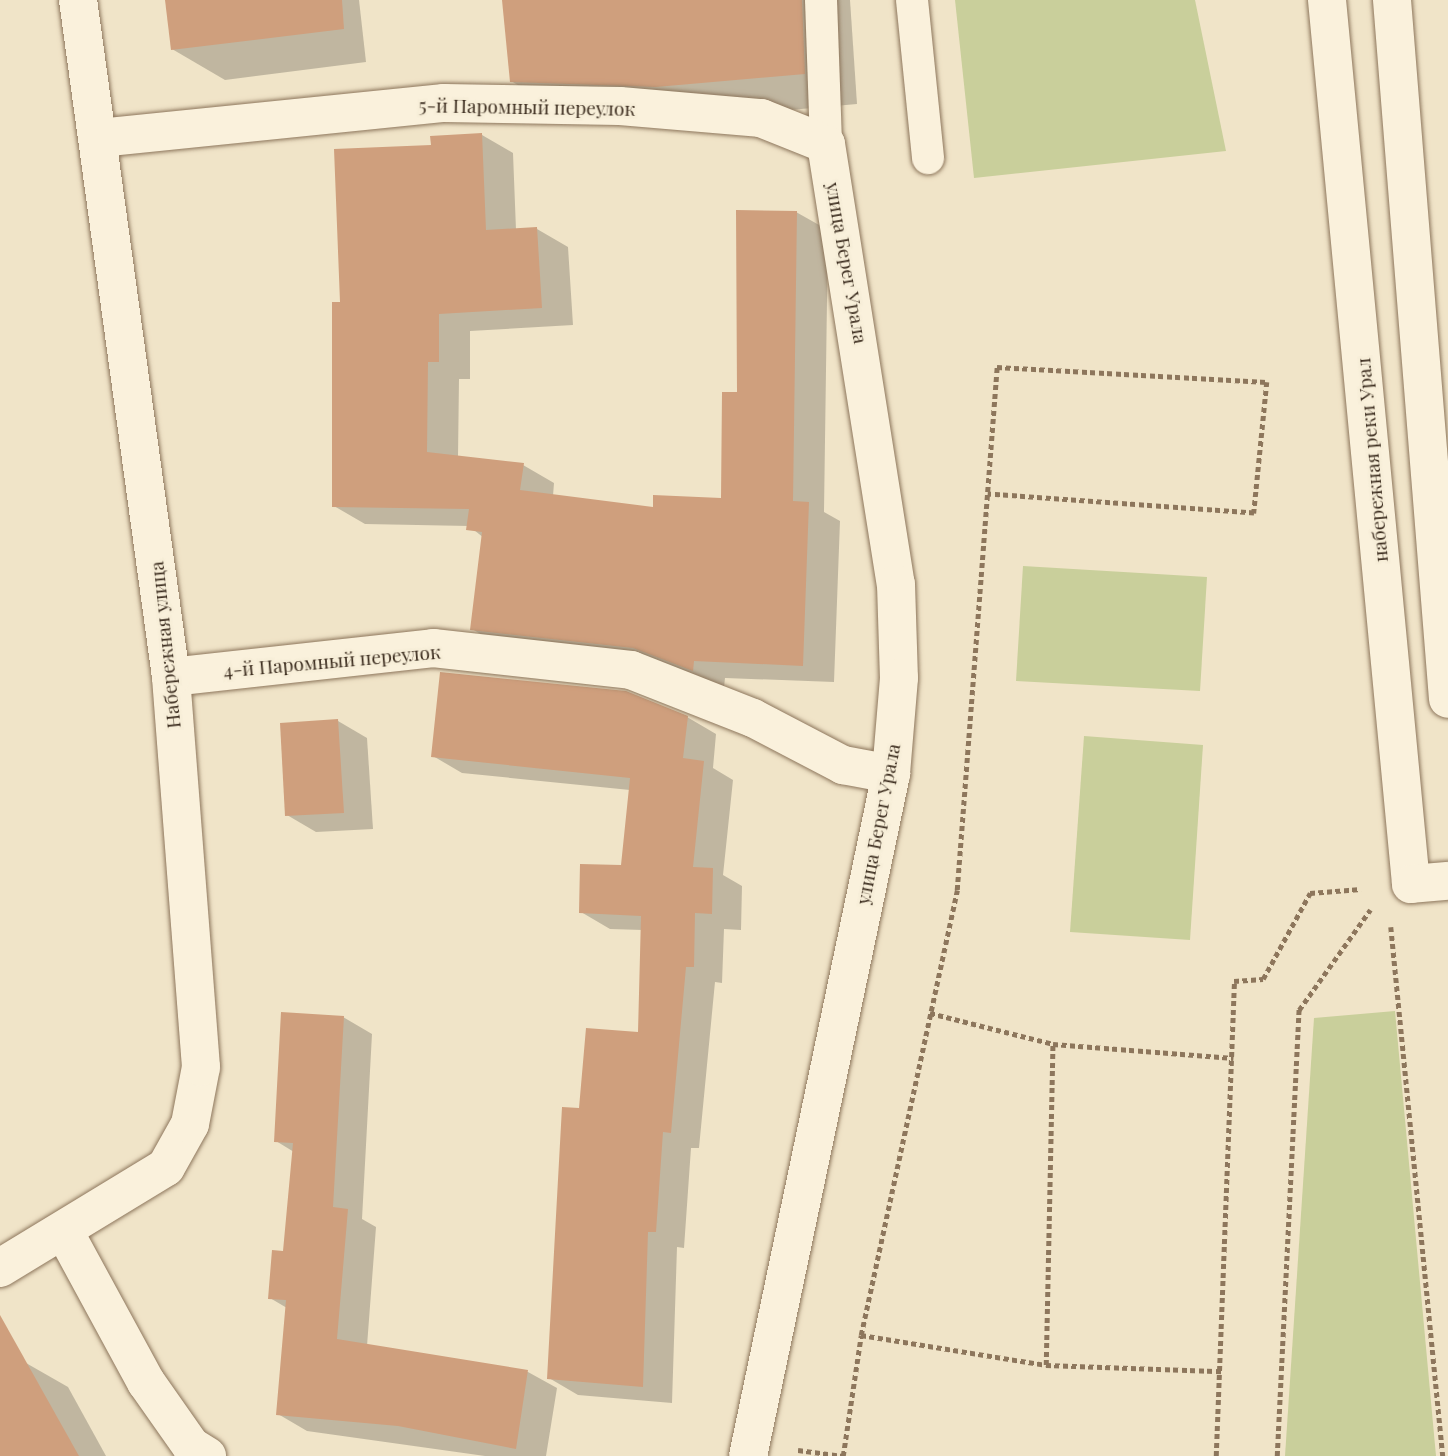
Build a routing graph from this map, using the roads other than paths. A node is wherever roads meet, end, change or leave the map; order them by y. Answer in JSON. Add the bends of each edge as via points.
{"nodes":[{"id":1,"x":78,"y":0,"type":"edge"},
{"id":2,"x":821,"y":0,"type":"edge"},
{"id":3,"x":912,"y":0,"type":"edge"},
{"id":4,"x":1327,"y":0,"type":"edge"},
{"id":5,"x":1392,"y":0,"type":"edge"},
{"id":6,"x":99,"y":138,"type":"junction"},
{"id":7,"x":826,"y":144,"type":"junction"},
{"id":8,"x":929,"y":158,"type":"dead end"},
{"id":9,"x":171,"y":677,"type":"junction"},
{"id":10,"x":1448,"y":699,"type":"edge"},
{"id":11,"x":891,"y":774,"type":"junction"},
{"id":12,"x":1448,"y":881,"type":"edge"},
{"id":13,"x":65,"y":1233,"type":"junction"},
{"id":14,"x":0,"y":1268,"type":"edge"},
{"id":15,"x":197,"y":1453,"type":"edge"},
{"id":16,"x":748,"y":1456,"type":"edge"}],
"edges":[{"from":1,"to":6,"type":"street","name":"Набережная улица"},
{"from":2,"to":7,"type":"lane"},
{"from":3,"to":8,"type":"lane"},
{"from":4,"to":12,"type":"street","name":"набережная реки Урал","via":[[1411,884]]},
{"from":5,"to":10,"type":"street"},
{"from":6,"to":7,"type":"street","name":"5-й Паромный переулок","via":[[444,103],[620,106],[761,118]]},
{"from":6,"to":9,"type":"street","name":"Набережная улица"},
{"from":7,"to":11,"type":"street","name":"улица Берег Урала","via":[[896,584],[899,678]]},
{"from":9,"to":11,"type":"street","name":"4-й Паромный переулок","via":[[433,648],[631,670],[753,718],[843,765]]},
{"from":9,"to":13,"type":"street","name":"Набережная улица","via":[[201,1067],[197,1090],[190,1124],[166,1167]]},
{"from":11,"to":16,"type":"street","name":"улица Берег Урала"},
{"from":13,"to":14,"type":"street","name":"Набережная улица"},
{"from":13,"to":15,"type":"street","via":[[146,1382]]}]}
